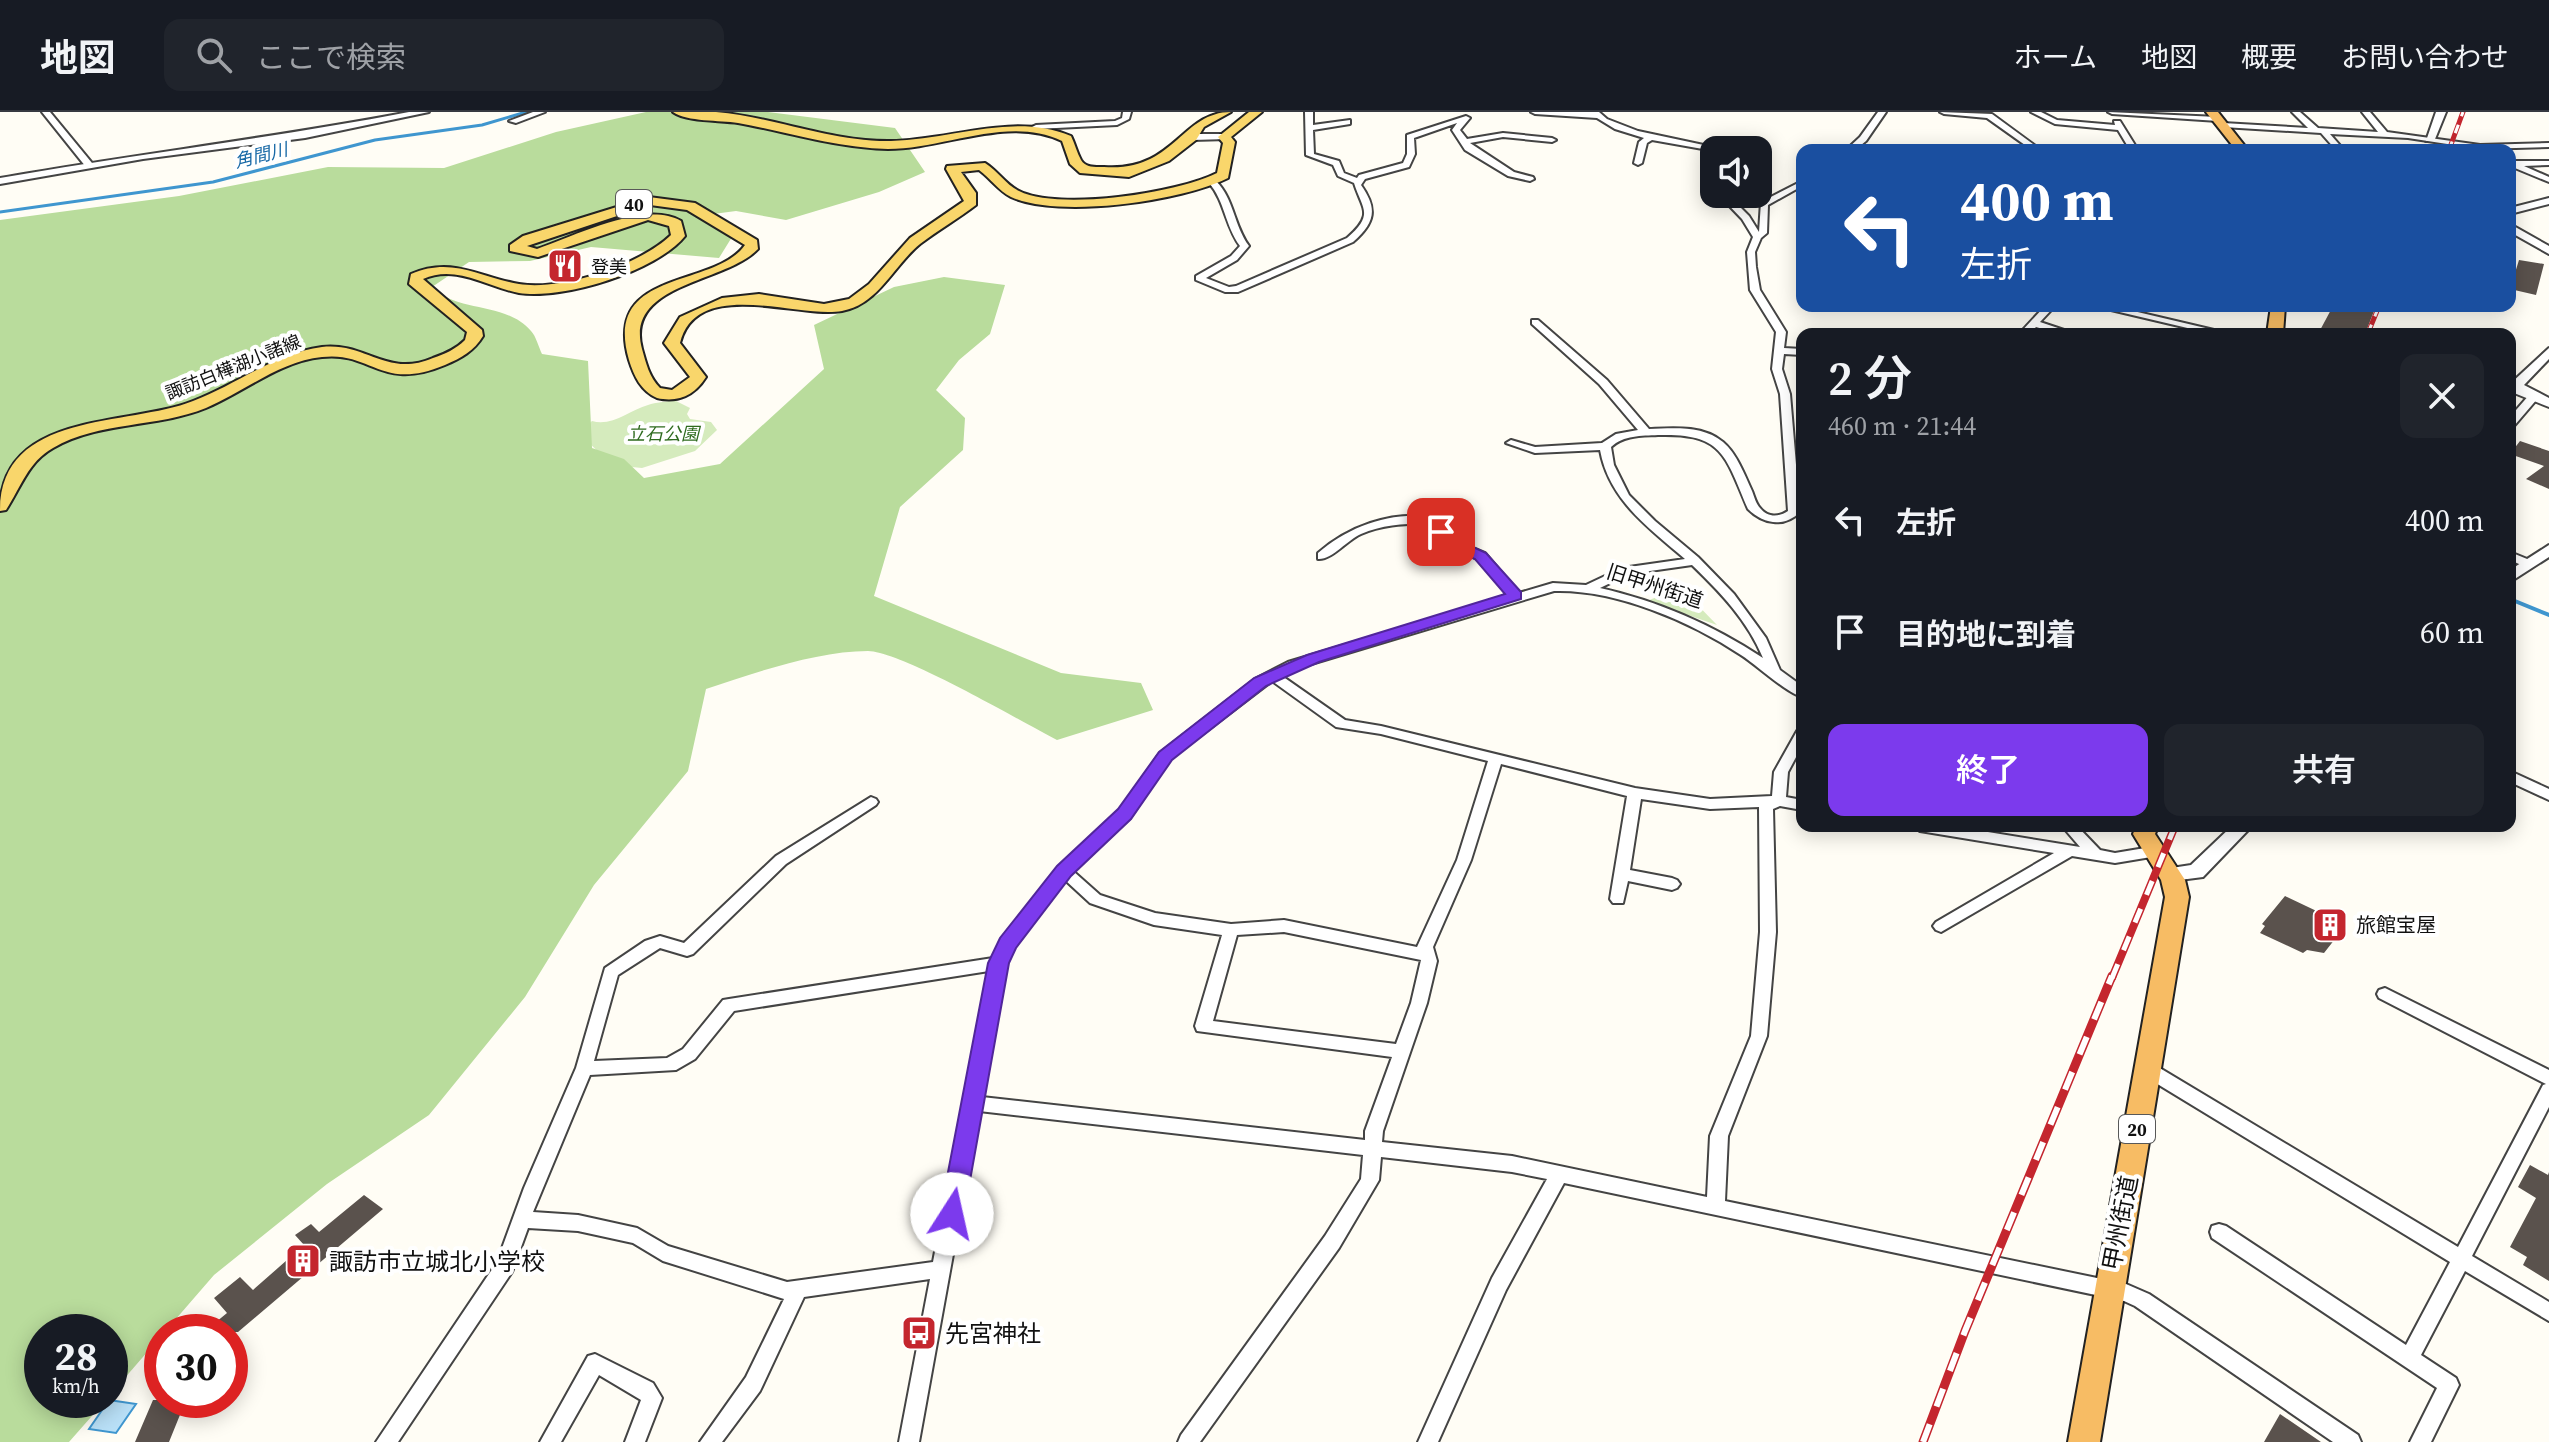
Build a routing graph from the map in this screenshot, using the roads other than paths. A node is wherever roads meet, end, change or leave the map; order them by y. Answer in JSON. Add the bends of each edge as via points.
{"nodes":[{"id":1,"x":46,"y":112,"type":"edge"},
{"id":2,"x":424,"y":112,"type":"edge"},
{"id":3,"x":541,"y":112,"type":"edge"},
{"id":4,"x":679,"y":112,"type":"edge"},
{"id":5,"x":1127,"y":112,"type":"edge"},
{"id":6,"x":1225,"y":112,"type":"edge"},
{"id":7,"x":1256,"y":112,"type":"edge"},
{"id":8,"x":1309,"y":112,"type":"edge"},
{"id":9,"x":1535,"y":112,"type":"edge"},
{"id":10,"x":1882,"y":112,"type":"edge"},
{"id":11,"x":1944,"y":112,"type":"edge"},
{"id":12,"x":2035,"y":112,"type":"edge"},
{"id":13,"x":2112,"y":112,"type":"edge"},
{"id":14,"x":2296,"y":112,"type":"edge"},
{"id":15,"x":2366,"y":112,"type":"edge"},
{"id":16,"x":2441,"y":112,"type":"edge"},
{"id":17,"x":1595,"y":114,"type":"edge"},
{"id":18,"x":1468,"y":115,"type":"edge"},
{"id":19,"x":2218,"y":119,"type":"edge"},
{"id":20,"x":513,"y":121,"type":"dead end"},
{"id":21,"x":1347,"y":122,"type":"dead end"},
{"id":22,"x":1036,"y":127,"type":"junction"},
{"id":23,"x":1312,"y":128,"type":"junction"},
{"id":24,"x":2120,"y":128,"type":"junction"},
{"id":25,"x":2319,"y":131,"type":"junction"},
{"id":26,"x":2384,"y":134,"type":"junction"},
{"id":27,"x":1652,"y":136,"type":"junction"},
{"id":28,"x":1192,"y":137,"type":"junction"},
{"id":29,"x":1224,"y":137,"type":"junction"},
{"id":30,"x":2430,"y":139,"type":"junction"},
{"id":31,"x":1552,"y":140,"type":"dead end"},
{"id":32,"x":1465,"y":142,"type":"junction"},
{"id":33,"x":1857,"y":144,"type":"edge"},
{"id":34,"x":2029,"y":144,"type":"edge"},
{"id":35,"x":2130,"y":144,"type":"edge"},
{"id":36,"x":2237,"y":144,"type":"edge"},
{"id":37,"x":2333,"y":144,"type":"edge"},
{"id":38,"x":2457,"y":144,"type":"edge"},
{"id":39,"x":1700,"y":145,"type":"edge"},
{"id":40,"x":2549,"y":145,"type":"edge"},
{"id":41,"x":2516,"y":146,"type":"edge"},
{"id":42,"x":1638,"y":163,"type":"dead end"},
{"id":43,"x":2516,"y":163,"type":"edge"},
{"id":44,"x":2549,"y":163,"type":"edge"},
{"id":45,"x":89,"y":165,"type":"junction"},
{"id":46,"x":2516,"y":165,"type":"edge"},
{"id":47,"x":1530,"y":179,"type":"dead end"},
{"id":48,"x":2549,"y":180,"type":"edge"},
{"id":49,"x":0,"y":181,"type":"edge"},
{"id":50,"x":1358,"y":182,"type":"junction"},
{"id":51,"x":1213,"y":183,"type":"junction"},
{"id":52,"x":1796,"y":186,"type":"edge"},
{"id":53,"x":2549,"y":201,"type":"edge"},
{"id":54,"x":1736,"y":208,"type":"edge"},
{"id":55,"x":2516,"y":209,"type":"edge"},
{"id":56,"x":2516,"y":231,"type":"edge"},
{"id":57,"x":1757,"y":237,"type":"junction"},
{"id":58,"x":2549,"y":250,"type":"edge"},
{"id":59,"x":2045,"y":312,"type":"edge"},
{"id":60,"x":2125,"y":312,"type":"edge"},
{"id":61,"x":2165,"y":321,"type":"junction"},
{"id":62,"x":1535,"y":322,"type":"dead end"},
{"id":63,"x":2035,"y":324,"type":"junction"},
{"id":64,"x":2031,"y":328,"type":"edge"},
{"id":65,"x":2049,"y":328,"type":"edge"},
{"id":66,"x":2162,"y":328,"type":"edge"},
{"id":67,"x":2198,"y":328,"type":"edge"},
{"id":68,"x":1782,"y":351,"type":"junction"},
{"id":69,"x":1796,"y":352,"type":"edge"},
{"id":70,"x":2549,"y":352,"type":"edge"},
{"id":71,"x":2534,"y":396,"type":"junction"},
{"id":72,"x":2549,"y":403,"type":"edge"},
{"id":73,"x":2516,"y":417,"type":"edge"},
{"id":74,"x":1647,"y":433,"type":"junction"},
{"id":75,"x":1511,"y":443,"type":"dead end"},
{"id":76,"x":1605,"y":446,"type":"junction"},
{"id":77,"x":0,"y":506,"type":"edge"},
{"id":78,"x":2549,"y":550,"type":"edge"},
{"id":79,"x":1322,"y":556,"type":"dead end"},
{"id":80,"x":2516,"y":559,"type":"edge"},
{"id":81,"x":1694,"y":561,"type":"junction"},
{"id":82,"x":2528,"y":564,"type":"junction"},
{"id":83,"x":2516,"y":573,"type":"edge"},
{"id":84,"x":1589,"y":588,"type":"junction"},
{"id":85,"x":1515,"y":596,"type":"junction"},
{"id":86,"x":1774,"y":669,"type":"junction"},
{"id":87,"x":1272,"y":675,"type":"junction"},
{"id":88,"x":1796,"y":688,"type":"edge"},
{"id":89,"x":1796,"y":745,"type":"edge"},
{"id":90,"x":1495,"y":761,"type":"junction"},
{"id":91,"x":2516,"y":779,"type":"edge"},
{"id":92,"x":1635,"y":793,"type":"junction"},
{"id":93,"x":2549,"y":795,"type":"edge"},
{"id":94,"x":1779,"y":801,"type":"junction"},
{"id":95,"x":871,"y":802,"type":"dead end"},
{"id":96,"x":1796,"y":804,"type":"edge"},
{"id":97,"x":1954,"y":832,"type":"edge"},
{"id":98,"x":2075,"y":832,"type":"edge"},
{"id":99,"x":2237,"y":832,"type":"edge"},
{"id":100,"x":2149,"y":839,"type":"edge"},
{"id":101,"x":2068,"y":852,"type":"junction"},
{"id":102,"x":2094,"y":853,"type":"junction"},
{"id":103,"x":1064,"y":871,"type":"junction"},
{"id":104,"x":1622,"y":874,"type":"junction"},
{"id":105,"x":2172,"y":874,"type":"junction"},
{"id":106,"x":1672,"y":884,"type":"dead end"},
{"id":107,"x":1618,"y":899,"type":"dead end"},
{"id":108,"x":1941,"y":926,"type":"dead end"},
{"id":109,"x":1231,"y":930,"type":"junction"},
{"id":110,"x":1426,"y":955,"type":"junction"},
{"id":111,"x":998,"y":963,"type":"junction"},
{"id":112,"x":2385,"y":994,"type":"dead end"},
{"id":113,"x":1401,"y":1051,"type":"junction"},
{"id":114,"x":584,"y":1068,"type":"junction"},
{"id":115,"x":2147,"y":1069,"type":"junction"},
{"id":116,"x":2549,"y":1078,"type":"edge"},
{"id":117,"x":2549,"y":1090,"type":"edge"},
{"id":118,"x":972,"y":1103,"type":"junction"},
{"id":119,"x":1372,"y":1150,"type":"junction"},
{"id":120,"x":1559,"y":1174,"type":"junction"},
{"id":121,"x":1716,"y":1205,"type":"junction"},
{"id":122,"x":523,"y":1220,"type":"junction"},
{"id":123,"x":2219,"y":1232,"type":"dead end"},
{"id":124,"x":2461,"y":1260,"type":"junction"},
{"id":125,"x":942,"y":1269,"type":"junction"},
{"id":126,"x":2107,"y":1291,"type":"junction"},
{"id":127,"x":797,"y":1292,"type":"junction"},
{"id":128,"x":2549,"y":1312,"type":"edge"},
{"id":129,"x":2409,"y":1359,"type":"junction"},
{"id":130,"x":386,"y":1442,"type":"edge"},
{"id":131,"x":550,"y":1442,"type":"edge"},
{"id":132,"x":635,"y":1442,"type":"edge"},
{"id":133,"x":710,"y":1442,"type":"edge"},
{"id":134,"x":909,"y":1442,"type":"edge"},
{"id":135,"x":1188,"y":1442,"type":"edge"},
{"id":136,"x":1428,"y":1442,"type":"edge"},
{"id":137,"x":2084,"y":1442,"type":"edge"},
{"id":138,"x":2351,"y":1442,"type":"edge"},
{"id":139,"x":2420,"y":1442,"type":"edge"}],
"edges":[{"from":1,"to":45,"type":"street"},
{"from":2,"to":45,"type":"street","via":[[305,135]]},
{"from":3,"to":20,"type":"street"},
{"from":4,"to":22,"type":"main road","via":[[738,118],[814,137],[897,145]]},
{"from":5,"to":22,"type":"street","via":[[1117,123]]},
{"from":6,"to":28,"type":"main road","via":[[1199,125]]},
{"from":7,"to":29,"type":"main road"},
{"from":8,"to":23,"type":"street"},
{"from":9,"to":17,"type":"street"},
{"from":10,"to":33,"type":"street"},
{"from":11,"to":34,"type":"street","via":[[1989,116]]},
{"from":12,"to":24,"type":"street","via":[[2055,122]]},
{"from":13,"to":19,"type":"street"},
{"from":13,"to":24,"type":"street"},
{"from":14,"to":25,"type":"street"},
{"from":15,"to":26,"type":"street"},
{"from":16,"to":30,"type":"street"},
{"from":17,"to":27,"type":"street","via":[[1621,131]]},
{"from":18,"to":32,"type":"street","via":[[1456,130]]},
{"from":18,"to":50,"type":"street","via":[[1410,137],[1406,165]]},
{"from":19,"to":25,"type":"street"},
{"from":19,"to":36,"type":"highway"},
{"from":21,"to":23,"type":"street"},
{"from":22,"to":28,"type":"main road","via":[[1067,139],[1076,164],[1085,170],[1114,174],[1152,166]]},
{"from":23,"to":50,"type":"street","via":[[1310,155],[1336,163],[1341,174]]},
{"from":24,"to":35,"type":"street"},
{"from":25,"to":26,"type":"street"},
{"from":25,"to":37,"type":"street"},
{"from":26,"to":30,"type":"street"},
{"from":27,"to":39,"type":"street"},
{"from":27,"to":42,"type":"street","via":[[1643,142]]},
{"from":28,"to":29,"type":"street"},
{"from":29,"to":51,"type":"main road","via":[[1229,142],[1226,164]]},
{"from":30,"to":38,"type":"street"},
{"from":31,"to":32,"type":"street","via":[[1503,135]]},
{"from":32,"to":47,"type":"street","via":[[1511,174]]},
{"from":40,"to":41,"type":"street"},
{"from":43,"to":44,"type":"street"},
{"from":45,"to":49,"type":"street"},
{"from":46,"to":48,"type":"street"},
{"from":50,"to":51,"type":"street","via":[[1371,213],[1364,229],[1314,257],[1228,290],[1199,278],[1245,246],[1232,230],[1223,193]]},
{"from":51,"to":77,"type":"main road","name":"諏訪白樺湖小諸線","number":"40","via":[[1063,203],[1018,196],[981,166],[952,169],[971,202],[910,245],[856,301],[824,308],[742,297],[686,318],[672,343],[698,377],[690,388],[663,396],[644,378],[630,334],[635,319],[676,283],[738,258],[752,243],[690,206],[639,202],[517,244],[518,251],[538,253],[636,218],[676,224],[678,236],[665,249],[573,284],[525,289],[446,267],[416,277],[416,284],[474,330],[468,346],[434,365],[399,373],[340,352],[312,354],[195,406],[100,424],[46,444],[19,467]]},
{"from":52,"to":57,"type":"street","via":[[1764,204],[1763,233]]},
{"from":53,"to":55,"type":"street"},
{"from":54,"to":57,"type":"street"},
{"from":56,"to":58,"type":"street"},
{"from":57,"to":68,"type":"street","via":[[1751,252],[1755,290],[1781,332]]},
{"from":59,"to":63,"type":"street"},
{"from":60,"to":61,"type":"street"},
{"from":61,"to":66,"type":"street"},
{"from":61,"to":67,"type":"street"},
{"from":62,"to":74,"type":"street","via":[[1603,382]]},
{"from":63,"to":64,"type":"street"},
{"from":63,"to":65,"type":"street"},
{"from":68,"to":69,"type":"street"},
{"from":68,"to":74,"type":"street","via":[[1777,369],[1785,394],[1794,512],[1788,518],[1762,517],[1754,509],[1730,457],[1712,438],[1683,430]]},
{"from":70,"to":71,"type":"street","via":[[2517,384]]},
{"from":71,"to":72,"type":"street"},
{"from":71,"to":73,"type":"street"},
{"from":74,"to":76,"type":"street","via":[[1616,437]]},
{"from":75,"to":76,"type":"street","via":[[1535,450]]},
{"from":76,"to":81,"type":"street","via":[[1614,480],[1629,503]]},
{"from":78,"to":82,"type":"street"},
{"from":79,"to":85,"type":"street","via":[[1350,532],[1427,519],[1455,544],[1481,556]]},
{"from":80,"to":82,"type":"street"},
{"from":81,"to":84,"type":"street","via":[[1626,571]]},
{"from":81,"to":86,"type":"street","via":[[1765,643]]},
{"from":82,"to":83,"type":"street"},
{"from":84,"to":85,"type":"street","name":"旧甲州街道","via":[[1553,587]]},
{"from":84,"to":86,"type":"street","name":"旧甲州街道","via":[[1705,626]]},
{"from":85,"to":87,"type":"street","name":"旧甲州街道"},
{"from":86,"to":88,"type":"street","name":"旧甲州街道"},
{"from":87,"to":90,"type":"street","via":[[1341,724]]},
{"from":87,"to":103,"type":"street","name":"旧甲州街道","via":[[1165,756],[1125,814]]},
{"from":89,"to":94,"type":"street","via":[[1781,772]]},
{"from":90,"to":92,"type":"street"},
{"from":90,"to":110,"type":"street","via":[[1464,860],[1428,936]]},
{"from":91,"to":93,"type":"street"},
{"from":92,"to":94,"type":"street","via":[[1710,804]]},
{"from":92,"to":104,"type":"street"},
{"from":94,"to":96,"type":"street"},
{"from":94,"to":121,"type":"street","via":[[1766,806],[1768,932],[1759,1036],[1719,1136]]},
{"from":95,"to":114,"type":"street","via":[[781,860],[687,950],[660,942],[611,972]]},
{"from":97,"to":101,"type":"street"},
{"from":98,"to":102,"type":"street"},
{"from":99,"to":105,"type":"street","via":[[2196,872]]},
{"from":100,"to":102,"type":"street","via":[[2115,858]]},
{"from":100,"to":105,"type":"highway"},
{"from":101,"to":102,"type":"street"},
{"from":101,"to":108,"type":"street"},
{"from":103,"to":109,"type":"street","via":[[1095,899],[1116,909]]},
{"from":103,"to":111,"type":"street","name":"旧甲州街道"},
{"from":104,"to":106,"type":"street"},
{"from":104,"to":107,"type":"street"},
{"from":105,"to":115,"type":"highway","name":"甲州街道","number":"20","via":[[2177,897]]},
{"from":109,"to":110,"type":"street","via":[[1284,926]]},
{"from":109,"to":113,"type":"street","via":[[1203,1026]]},
{"from":110,"to":113,"type":"street","via":[[1419,1003]]},
{"from":111,"to":114,"type":"street","via":[[729,1005],[689,1054],[670,1065]]},
{"from":111,"to":118,"type":"street","name":"旧甲州街道"},
{"from":112,"to":116,"type":"street"},
{"from":113,"to":119,"type":"street"},
{"from":114,"to":122,"type":"street"},
{"from":115,"to":124,"type":"street"},
{"from":115,"to":126,"type":"highway","name":"甲州街道","number":"20"},
{"from":117,"to":124,"type":"street"},
{"from":118,"to":119,"type":"street"},
{"from":118,"to":125,"type":"street","name":"旧甲州街道"},
{"from":119,"to":120,"type":"street","via":[[1498,1162]]},
{"from":119,"to":135,"type":"street","via":[[1370,1180],[1332,1242]]},
{"from":120,"to":121,"type":"street"},
{"from":120,"to":136,"type":"street","via":[[1499,1284]]},
{"from":121,"to":126,"type":"street"},
{"from":122,"to":127,"type":"street","via":[[578,1223],[637,1236],[663,1253]]},
{"from":122,"to":130,"type":"street","via":[[505,1266]]},
{"from":123,"to":129,"type":"street"},
{"from":124,"to":128,"type":"street"},
{"from":124,"to":129,"type":"street"},
{"from":125,"to":127,"type":"street"},
{"from":125,"to":134,"type":"street","name":"旧甲州街道"},
{"from":126,"to":137,"type":"highway","name":"甲州街道","number":"20"},
{"from":126,"to":138,"type":"street","via":[[2142,1300]]},
{"from":127,"to":133,"type":"street","via":[[753,1384]]},
{"from":129,"to":139,"type":"street","via":[[2449,1385]]},
{"from":131,"to":132,"type":"street","via":[[595,1363],[652,1398]]}]}
